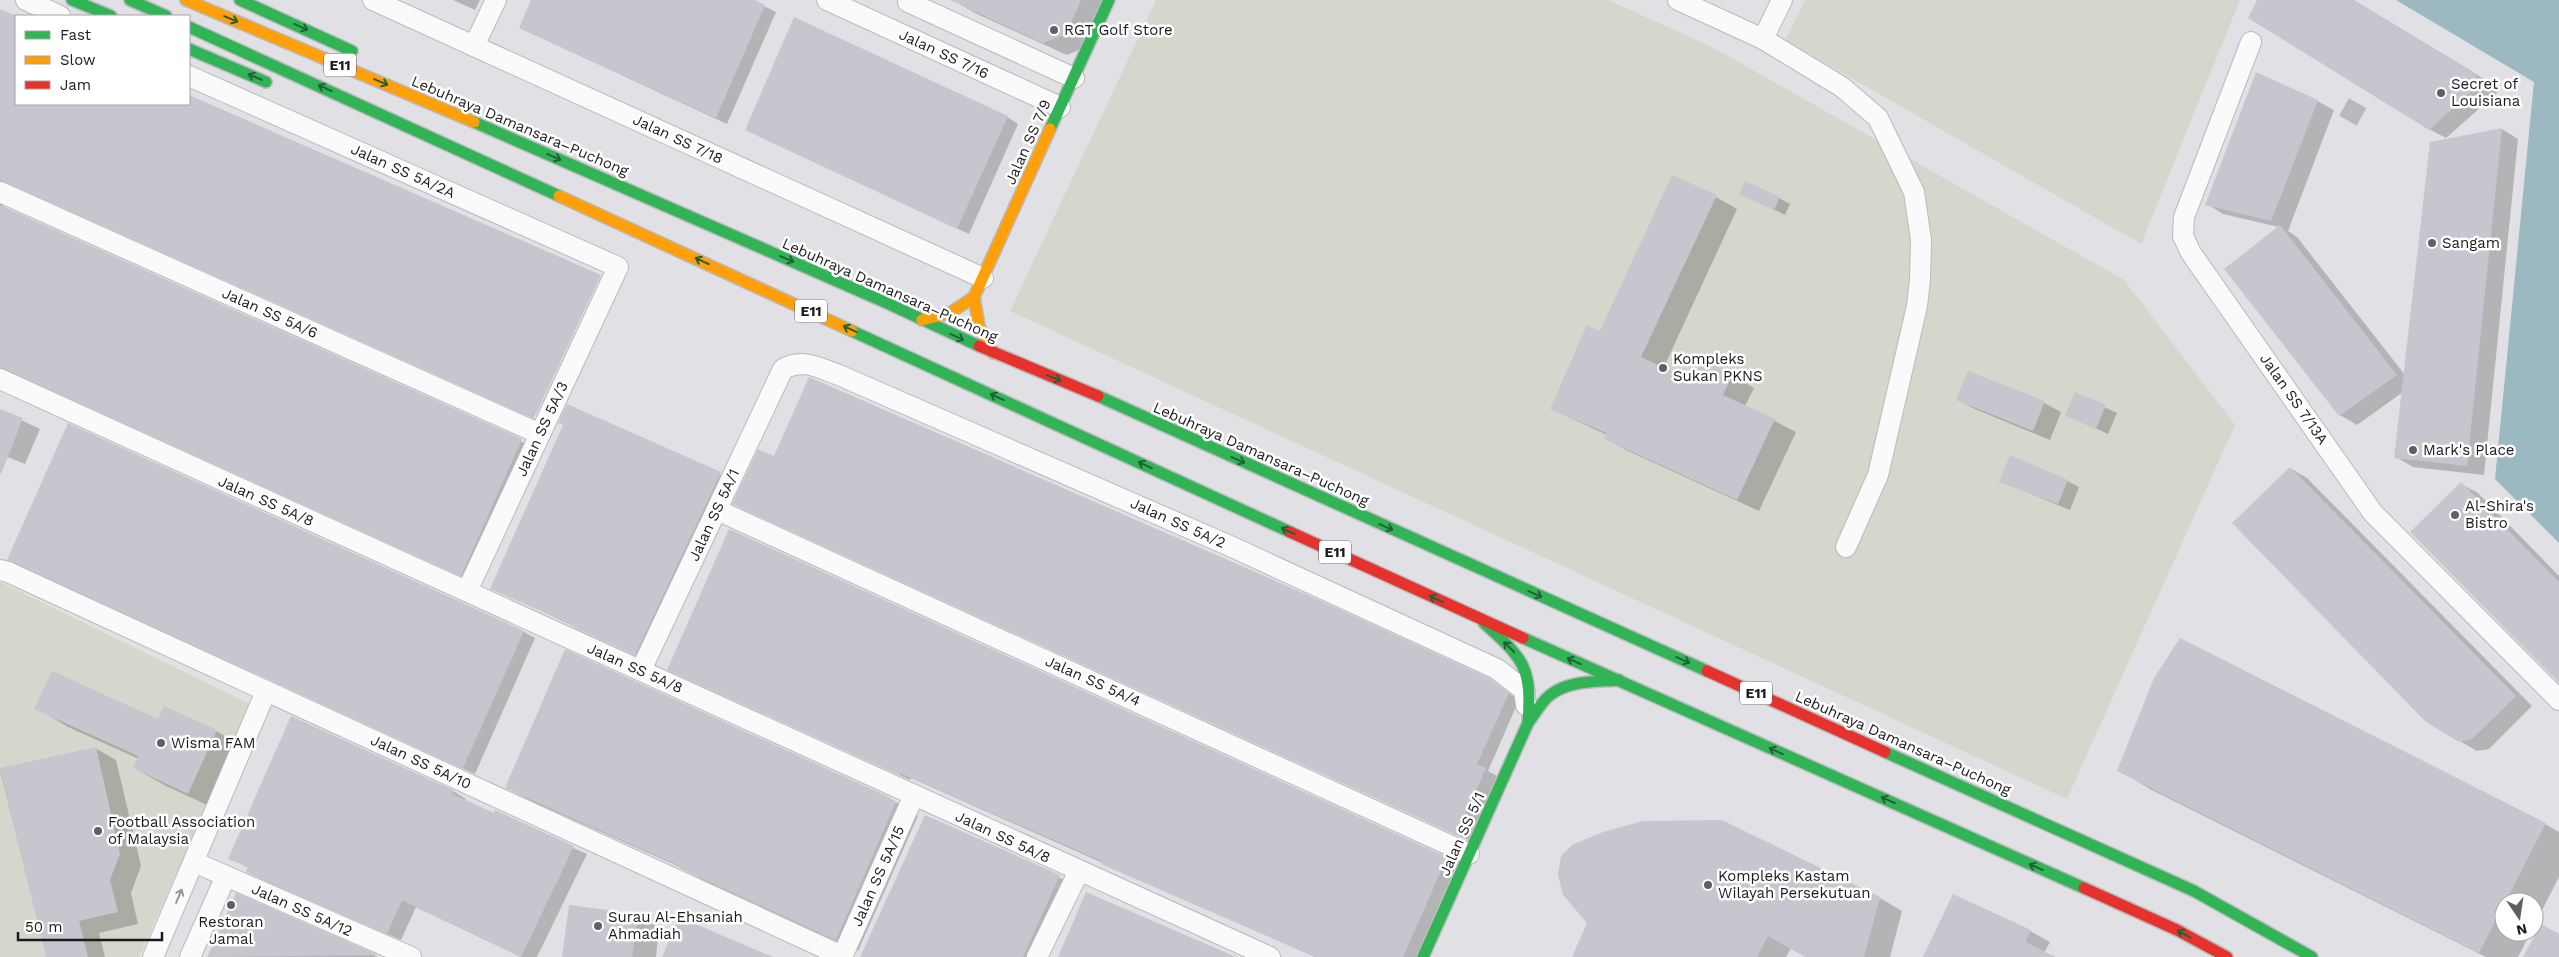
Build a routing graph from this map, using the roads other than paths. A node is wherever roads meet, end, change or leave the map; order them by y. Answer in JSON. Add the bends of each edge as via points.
{"nodes":[{"id":1,"x":26,"y":0,"type":"edge"},
{"id":2,"x":72,"y":0,"type":"edge"},
{"id":3,"x":130,"y":0,"type":"edge"},
{"id":4,"x":186,"y":0,"type":"edge"},
{"id":5,"x":240,"y":0,"type":"edge"},
{"id":6,"x":373,"y":0,"type":"edge"},
{"id":7,"x":496,"y":0,"type":"edge"},
{"id":8,"x":827,"y":0,"type":"edge"},
{"id":9,"x":1109,"y":0,"type":"edge"},
{"id":10,"x":1678,"y":0,"type":"edge"},
{"id":11,"x":1782,"y":0,"type":"edge"},
{"id":12,"x":909,"y":1,"type":"edge"},
{"id":13,"x":58,"y":15,"type":"edge"},
{"id":14,"x":109,"y":15,"type":"edge"},
{"id":15,"x":164,"y":15,"type":"edge"},
{"id":16,"x":190,"y":27,"type":"edge"},
{"id":17,"x":895,"y":31,"type":"junction"},
{"id":18,"x":1763,"y":39,"type":"junction"},
{"id":19,"x":2252,"y":42,"type":"dead end"},
{"id":20,"x":474,"y":46,"type":"junction"},
{"id":21,"x":190,"y":49,"type":"edge"},
{"id":22,"x":359,"y":55,"type":"dead end"},
{"id":23,"x":190,"y":76,"type":"edge"},
{"id":24,"x":1074,"y":78,"type":"junction"},
{"id":25,"x":276,"y":86,"type":"dead end"},
{"id":26,"x":436,"y":93,"type":"dead end"},
{"id":27,"x":1060,"y":107,"type":"junction"},
{"id":28,"x":365,"y":122,"type":"dead end"},
{"id":29,"x":493,"y":130,"type":"junction"},
{"id":30,"x":433,"y":137,"type":"junction"},
{"id":31,"x":0,"y":192,"type":"edge"},
{"id":32,"x":618,"y":267,"type":"joint"},
{"id":33,"x":983,"y":278,"type":"junction"},
{"id":34,"x":974,"y":297,"type":"junction"},
{"id":35,"x":922,"y":320,"type":"junction"},
{"id":36,"x":993,"y":353,"type":"junction"},
{"id":37,"x":792,"y":364,"type":"joint"},
{"id":38,"x":0,"y":379,"type":"edge"},
{"id":39,"x":540,"y":434,"type":"junction"},
{"id":40,"x":717,"y":510,"type":"junction"},
{"id":41,"x":1846,"y":547,"type":"dead end"},
{"id":42,"x":0,"y":570,"type":"edge"},
{"id":43,"x":467,"y":591,"type":"junction"},
{"id":44,"x":1480,"y":619,"type":"junction"},
{"id":45,"x":641,"y":670,"type":"junction"},
{"id":46,"x":1619,"y":680,"type":"junction"},
{"id":47,"x":266,"y":691,"type":"junction"},
{"id":48,"x":2559,"y":700,"type":"edge"},
{"id":49,"x":1528,"y":723,"type":"junction"},
{"id":50,"x":914,"y":796,"type":"junction"},
{"id":51,"x":1469,"y":854,"type":"junction"},
{"id":52,"x":194,"y":862,"type":"junction"},
{"id":53,"x":1079,"y":871,"type":"junction"},
{"id":54,"x":226,"y":876,"type":"junction"},
{"id":55,"x":406,"y":955,"type":"edge"},
{"id":56,"x":842,"y":956,"type":"edge"},
{"id":57,"x":153,"y":957,"type":"edge"},
{"id":58,"x":190,"y":957,"type":"edge"},
{"id":59,"x":1037,"y":957,"type":"edge"},
{"id":60,"x":1270,"y":957,"type":"edge"},
{"id":61,"x":1423,"y":957,"type":"edge"},
{"id":62,"x":2227,"y":957,"type":"edge"},
{"id":63,"x":2312,"y":957,"type":"edge"}],
"edges":[{"from":1,"to":13,"type":"street"},
{"from":2,"to":14,"type":"main road"},
{"from":3,"to":15,"type":"main road"},
{"from":4,"to":29,"type":"main road","name":"Lebuhraya Damansara–Puchong","number":"E11","one_way":true},
{"from":5,"to":22,"type":"main road","one_way":true},
{"from":6,"to":20,"type":"street","name":"Jalan SS 7/18"},
{"from":7,"to":20,"type":"street"},
{"from":8,"to":17,"type":"street","name":"Jalan SS 7/16"},
{"from":9,"to":24,"type":"main road","name":"Jalan SS 7/9"},
{"from":10,"to":18,"type":"street"},
{"from":11,"to":18,"type":"street"},
{"from":12,"to":17,"type":"street"},
{"from":12,"to":24,"type":"street"},
{"from":30,"to":16,"type":"main road","number":"E11","one_way":true},
{"from":17,"to":27,"type":"street","name":"Jalan SS 7/16"},
{"from":18,"to":41,"type":"street","via":[[1842,87],[1878,118],[1914,192],[1921,240],[1917,306],[1878,475]]},
{"from":19,"to":48,"type":"street","name":"Jalan SS 7/13A","via":[[2184,217],[2183,236],[2191,253],[2373,513]]},
{"from":20,"to":33,"type":"street","name":"Jalan SS 7/18"},
{"from":25,"to":21,"type":"main road","one_way":true},
{"from":23,"to":32,"type":"street","name":"Jalan SS 5A/2A"},
{"from":24,"to":27,"type":"main road","name":"Jalan SS 7/9"},
{"from":26,"to":29,"type":"main road"},
{"from":27,"to":33,"type":"main road","name":"Jalan SS 7/9"},
{"from":28,"to":30,"type":"main road"},
{"from":29,"to":35,"type":"main road","name":"Lebuhraya Damansara–Puchong","number":"E11","one_way":true},
{"from":44,"to":30,"type":"main road","number":"E11","one_way":true},
{"from":31,"to":39,"type":"street","name":"Jalan SS 5A/6"},
{"from":32,"to":39,"type":"street","name":"Jalan SS 5A/3"},
{"from":33,"to":34,"type":"main road","name":"Jalan SS 7/9"},
{"from":34,"to":35,"type":"main road","name":"Jalan SS 7/9","via":[[960,310]]},
{"from":34,"to":36,"type":"main road","name":"Jalan SS 7/9","via":[[975,320],[980,335]]},
{"from":35,"to":36,"type":"main road","name":"Lebuhraya Damansara–Puchong","number":"E11","one_way":true},
{"from":36,"to":63,"type":"main road","name":"Lebuhraya Damansara–Puchong","number":"E11","one_way":true,"via":[[1081,389],[2194,891]]},
{"from":37,"to":40,"type":"street","name":"Jalan SS 5A/1","via":[[783,369]]},
{"from":37,"to":49,"type":"street","name":"Jalan SS 5A/2","via":[[804,363],[839,375],[1020,453],[1496,669],[1524,690]]},
{"from":38,"to":43,"type":"street","name":"Jalan SS 5A/8"},
{"from":39,"to":43,"type":"street","name":"Jalan SS 5A/3"},
{"from":40,"to":45,"type":"street","name":"Jalan SS 5A/1"},
{"from":40,"to":51,"type":"street","name":"Jalan SS 5A/4"},
{"from":42,"to":47,"type":"street","name":"Jalan SS 5A/10"},
{"from":43,"to":45,"type":"street","name":"Jalan SS 5A/8"},
{"from":46,"to":44,"type":"main road","number":"E11","one_way":true},
{"from":49,"to":44,"type":"main road","name":"Jalan SS 5/1","one_way":true,"via":[[1530,676],[1512,648]]},
{"from":45,"to":50,"type":"street","name":"Jalan SS 5A/8"},
{"from":46,"to":49,"type":"main road","name":"Jalan SS 5/1","via":[[1564,687],[1549,696]]},
{"from":62,"to":46,"type":"main road","number":"E11","one_way":true,"via":[[2176,930]]},
{"from":47,"to":52,"type":"street"},
{"from":47,"to":56,"type":"street","name":"Jalan SS 5A/10"},
{"from":49,"to":51,"type":"main road","name":"Jalan SS 5/1"},
{"from":50,"to":53,"type":"street","name":"Jalan SS 5A/8"},
{"from":50,"to":56,"type":"street","name":"Jalan SS 5A/15"},
{"from":51,"to":61,"type":"main road","name":"Jalan SS 5/1"},
{"from":52,"to":54,"type":"street","name":"Jalan SS 5A/12"},
{"from":57,"to":52,"type":"street","one_way":true},
{"from":53,"to":59,"type":"street"},
{"from":53,"to":60,"type":"street","name":"Jalan SS 5A/8"},
{"from":54,"to":55,"type":"street","name":"Jalan SS 5A/12"},
{"from":54,"to":58,"type":"street"}]}
